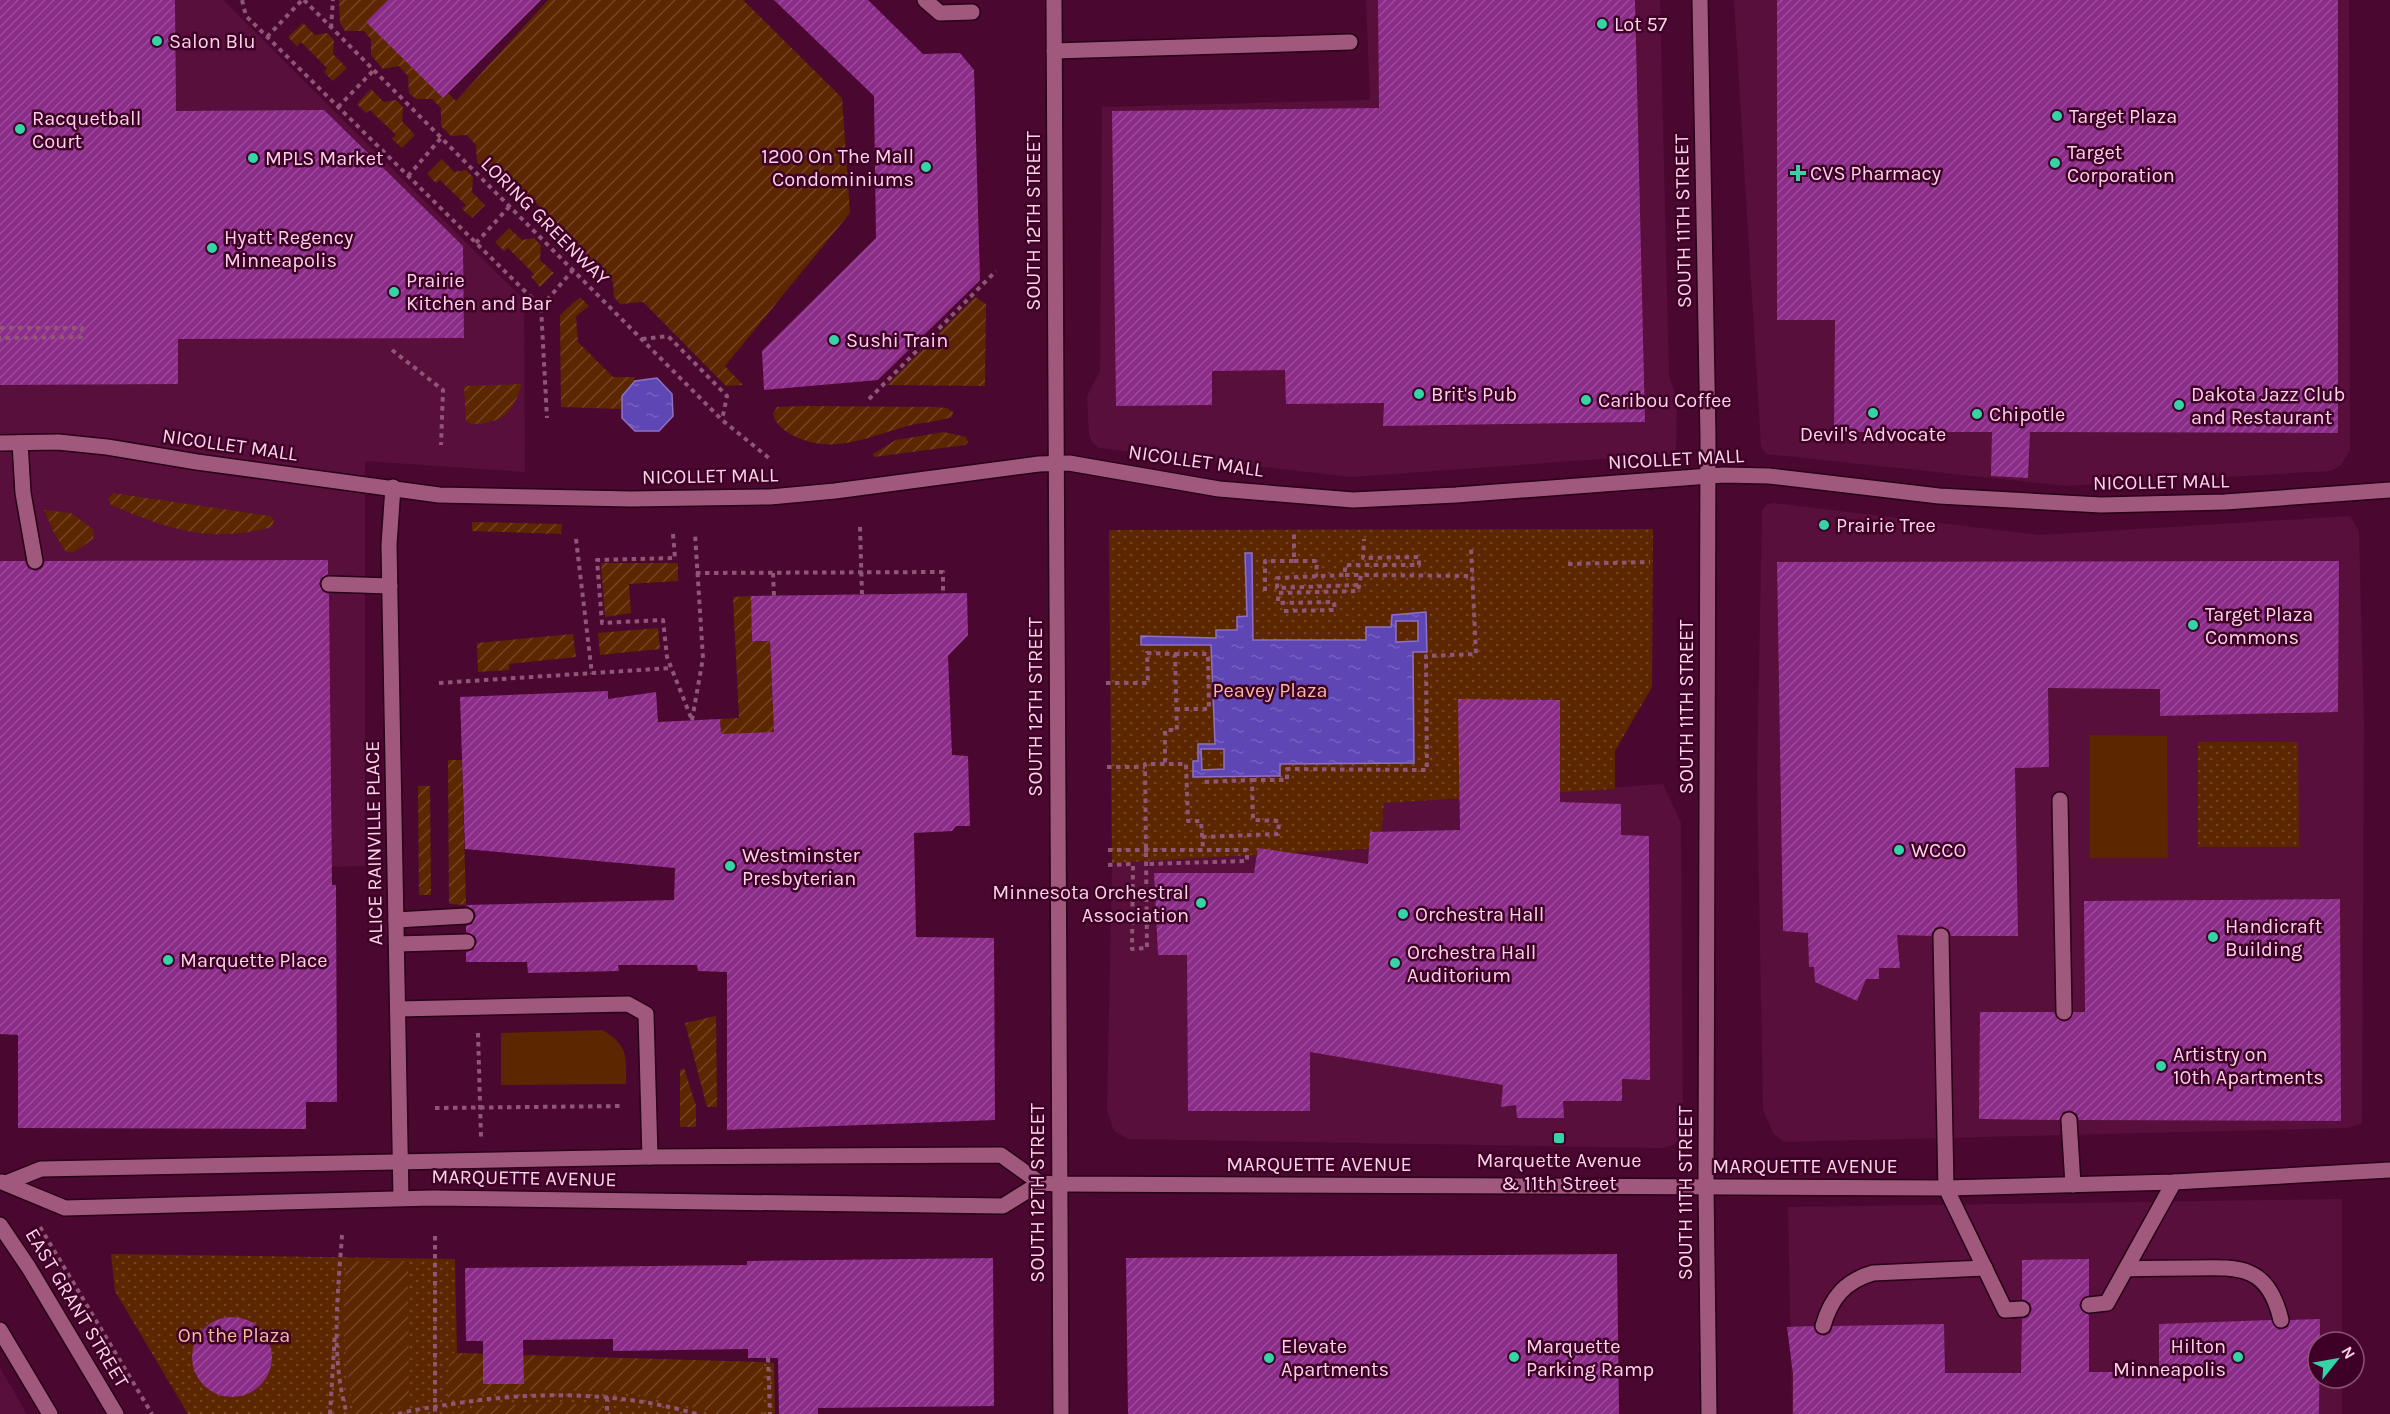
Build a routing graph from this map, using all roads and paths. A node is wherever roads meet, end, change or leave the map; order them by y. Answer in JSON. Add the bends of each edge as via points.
{"nodes":[{"id":1,"x":242,"y":0,"type":"edge"},
{"id":2,"x":303,"y":0,"type":"edge"},
{"id":3,"x":333,"y":0,"type":"edge"},
{"id":4,"x":925,"y":0,"type":"edge"},
{"id":5,"x":1054,"y":0,"type":"edge"},
{"id":6,"x":1700,"y":0,"type":"edge"},
{"id":7,"x":972,"y":12,"type":"dead end"},
{"id":8,"x":331,"y":28,"type":"junction"},
{"id":9,"x":267,"y":37,"type":"junction"},
{"id":10,"x":1350,"y":42,"type":"dead end"},
{"id":11,"x":1054,"y":51,"type":"junction"},
{"id":12,"x":373,"y":71,"type":"junction"},
{"id":13,"x":338,"y":107,"type":"junction"},
{"id":14,"x":441,"y":138,"type":"junction"},
{"id":15,"x":408,"y":176,"type":"junction"},
{"id":16,"x":509,"y":207,"type":"junction"},
{"id":17,"x":476,"y":243,"type":"junction"},
{"id":18,"x":573,"y":270,"type":"junction"},
{"id":19,"x":996,"y":271,"type":"dead end"},
{"id":20,"x":541,"y":308,"type":"junction"},
{"id":21,"x":0,"y":328,"type":"edge"},
{"id":22,"x":0,"y":338,"type":"edge"},
{"id":23,"x":641,"y":339,"type":"junction"},
{"id":24,"x":392,"y":350,"type":"dead end"},
{"id":25,"x":869,"y":399,"type":"dead end"},
{"id":26,"x":547,"y":418,"type":"dead end"},
{"id":27,"x":722,"y":420,"type":"junction"},
{"id":28,"x":0,"y":443,"type":"edge"},
{"id":29,"x":20,"y":443,"type":"junction"},
{"id":30,"x":441,"y":445,"type":"dead end"},
{"id":31,"x":769,"y":458,"type":"dead end"},
{"id":32,"x":1055,"y":464,"type":"junction"},
{"id":33,"x":1708,"y":476,"type":"junction"},
{"id":34,"x":393,"y":487,"type":"junction"},
{"id":35,"x":2390,"y":490,"type":"edge"},
{"id":36,"x":860,"y":527,"type":"dead end"},
{"id":37,"x":1294,"y":531,"type":"dead end"},
{"id":38,"x":673,"y":534,"type":"dead end"},
{"id":39,"x":694,"y":534,"type":"dead end"},
{"id":40,"x":576,"y":539,"type":"dead end"},
{"id":41,"x":1364,"y":539,"type":"dead end"},
{"id":42,"x":1471,"y":549,"type":"dead end"},
{"id":43,"x":35,"y":561,"type":"dead end"},
{"id":44,"x":1294,"y":561,"type":"junction"},
{"id":45,"x":1650,"y":562,"type":"dead end"},
{"id":46,"x":1568,"y":564,"type":"dead end"},
{"id":47,"x":861,"y":572,"type":"junction"},
{"id":48,"x":696,"y":573,"type":"junction"},
{"id":49,"x":773,"y":573,"type":"junction"},
{"id":50,"x":1345,"y":575,"type":"junction"},
{"id":51,"x":1361,"y":575,"type":"junction"},
{"id":52,"x":1473,"y":576,"type":"junction"},
{"id":53,"x":1316,"y":577,"type":"junction"},
{"id":54,"x":329,"y":584,"type":"dead end"},
{"id":55,"x":1358,"y":585,"type":"junction"},
{"id":56,"x":390,"y":586,"type":"junction"},
{"id":57,"x":1265,"y":591,"type":"dead end"},
{"id":58,"x":943,"y":593,"type":"dead end"},
{"id":59,"x":862,"y":594,"type":"dead end"},
{"id":60,"x":774,"y":596,"type":"dead end"},
{"id":61,"x":1284,"y":611,"type":"dead end"},
{"id":62,"x":1175,"y":654,"type":"junction"},
{"id":63,"x":671,"y":668,"type":"junction"},
{"id":64,"x":592,"y":674,"type":"junction"},
{"id":65,"x":439,"y":683,"type":"dead end"},
{"id":66,"x":1106,"y":683,"type":"dead end"},
{"id":67,"x":1177,"y":709,"type":"junction"},
{"id":68,"x":1165,"y":764,"type":"junction"},
{"id":69,"x":1107,"y":767,"type":"dead end"},
{"id":70,"x":1145,"y":767,"type":"junction"},
{"id":71,"x":1252,"y":780,"type":"junction"},
{"id":72,"x":1203,"y":782,"type":"dead end"},
{"id":73,"x":2060,"y":800,"type":"dead end"},
{"id":74,"x":1202,"y":837,"type":"junction"},
{"id":75,"x":1203,"y":848,"type":"junction"},
{"id":76,"x":1108,"y":850,"type":"dead end"},
{"id":77,"x":1146,"y":850,"type":"junction"},
{"id":78,"x":1146,"y":864,"type":"junction"},
{"id":79,"x":1108,"y":865,"type":"dead end"},
{"id":80,"x":466,"y":916,"type":"dead end"},
{"id":81,"x":396,"y":920,"type":"junction"},
{"id":82,"x":1941,"y":936,"type":"dead end"},
{"id":83,"x":466,"y":942,"type":"dead end"},
{"id":84,"x":397,"y":944,"type":"junction"},
{"id":85,"x":478,"y":1008,"type":"junction"},
{"id":86,"x":398,"y":1009,"type":"junction"},
{"id":87,"x":2064,"y":1012,"type":"dead end"},
{"id":88,"x":650,"y":1106,"type":"junction"},
{"id":89,"x":480,"y":1107,"type":"junction"},
{"id":90,"x":435,"y":1108,"type":"dead end"},
{"id":91,"x":2069,"y":1120,"type":"dead end"},
{"id":92,"x":481,"y":1141,"type":"dead end"},
{"id":93,"x":650,"y":1157,"type":"junction"},
{"id":94,"x":401,"y":1162,"type":"junction"},
{"id":95,"x":2390,"y":1170,"type":"edge"},
{"id":96,"x":3,"y":1182,"type":"edge"},
{"id":97,"x":2174,"y":1182,"type":"junction"},
{"id":98,"x":1040,"y":1183,"type":"junction"},
{"id":99,"x":1058,"y":1184,"type":"junction"},
{"id":100,"x":2073,"y":1185,"type":"junction"},
{"id":101,"x":1706,"y":1186,"type":"junction"},
{"id":102,"x":1946,"y":1188,"type":"junction"},
{"id":103,"x":401,"y":1198,"type":"junction"},
{"id":104,"x":0,"y":1226,"type":"edge"},
{"id":105,"x":46,"y":1235,"type":"dead end"},
{"id":106,"x":342,"y":1235,"type":"dead end"},
{"id":107,"x":435,"y":1236,"type":"dead end"},
{"id":108,"x":1985,"y":1268,"type":"junction"},
{"id":109,"x":2126,"y":1269,"type":"junction"},
{"id":110,"x":2089,"y":1305,"type":"dead end"},
{"id":111,"x":2022,"y":1310,"type":"dead end"},
{"id":112,"x":336,"y":1312,"type":"junction"},
{"id":113,"x":2281,"y":1320,"type":"dead end"},
{"id":114,"x":1823,"y":1326,"type":"dead end"},
{"id":115,"x":0,"y":1330,"type":"edge"},
{"id":116,"x":768,"y":1358,"type":"dead end"},
{"id":117,"x":607,"y":1397,"type":"junction"},
{"id":118,"x":435,"y":1407,"type":"junction"},
{"id":119,"x":50,"y":1414,"type":"edge"},
{"id":120,"x":116,"y":1414,"type":"edge"},
{"id":121,"x":152,"y":1414,"type":"edge"},
{"id":122,"x":330,"y":1414,"type":"edge"},
{"id":123,"x":347,"y":1414,"type":"edge"},
{"id":124,"x":398,"y":1414,"type":"edge"},
{"id":125,"x":435,"y":1414,"type":"edge"},
{"id":126,"x":608,"y":1414,"type":"edge"},
{"id":127,"x":697,"y":1414,"type":"edge"},
{"id":128,"x":770,"y":1414,"type":"edge"},
{"id":129,"x":1061,"y":1414,"type":"edge"},
{"id":130,"x":1709,"y":1414,"type":"edge"}],
"edges":[{"from":1,"to":9,"type":"path","via":[[246,16]]},
{"from":2,"to":8,"type":"path","name":"LORING GREENWAY"},
{"from":2,"to":9,"type":"path"},
{"from":3,"to":8,"type":"path"},
{"from":4,"to":7,"type":"street","via":[[940,13]]},
{"from":5,"to":11,"type":"street","name":"SOUTH 12TH STREET"},
{"from":6,"to":33,"type":"street","name":"SOUTH 11TH STREET"},
{"from":8,"to":12,"type":"path","name":"LORING GREENWAY"},
{"from":9,"to":13,"type":"path"},
{"from":10,"to":11,"type":"street"},
{"from":11,"to":32,"type":"street","name":"SOUTH 12TH STREET"},
{"from":12,"to":13,"type":"path"},
{"from":12,"to":14,"type":"path","name":"LORING GREENWAY"},
{"from":13,"to":15,"type":"path"},
{"from":14,"to":15,"type":"path"},
{"from":14,"to":16,"type":"path","name":"LORING GREENWAY"},
{"from":15,"to":17,"type":"path"},
{"from":16,"to":17,"type":"path"},
{"from":16,"to":18,"type":"path","name":"LORING GREENWAY"},
{"from":17,"to":20,"type":"path"},
{"from":18,"to":20,"type":"path"},
{"from":18,"to":23,"type":"path","name":"LORING GREENWAY"},
{"from":19,"to":25,"type":"path"},
{"from":20,"to":26,"type":"path"},
{"from":21,"to":22,"type":"path","via":[[82,328],[81,337]]},
{"from":23,"to":27,"type":"path","name":"LORING GREENWAY"},
{"from":23,"to":27,"type":"path","via":[[668,336],[727,396]]},
{"from":24,"to":30,"type":"path","via":[[443,390]]},
{"from":27,"to":31,"type":"path","name":"LORING GREENWAY"},
{"from":28,"to":29,"type":"street","name":"NICOLLET MALL"},
{"from":29,"to":34,"type":"street","name":"NICOLLET MALL","via":[[107,447]]},
{"from":29,"to":43,"type":"street","via":[[23,493]]},
{"from":32,"to":33,"type":"street","name":"NICOLLET MALL","via":[[1069,463],[1219,489],[1353,500]]},
{"from":32,"to":34,"type":"street","name":"NICOLLET MALL","via":[[770,497],[440,495]]},
{"from":32,"to":99,"type":"street","name":"SOUTH 12TH STREET"},
{"from":33,"to":35,"type":"street","name":"NICOLLET MALL","via":[[1769,476],[1939,496],[2101,505],[2225,502]]},
{"from":33,"to":101,"type":"street","name":"SOUTH 11TH STREET"},
{"from":34,"to":56,"type":"street","name":"ALICE RAINVILLE PLACE"},
{"from":36,"to":47,"type":"path"},
{"from":37,"to":44,"type":"path"},
{"from":38,"to":63,"type":"path","via":[[675,558],[597,560],[602,623],[663,620]]},
{"from":39,"to":48,"type":"path"},
{"from":40,"to":64,"type":"path"},
{"from":41,"to":50,"type":"path","via":[[1364,558],[1419,557],[1419,565],[1345,566]]},
{"from":42,"to":52,"type":"path"},
{"from":44,"to":53,"type":"path","via":[[1317,561]]},
{"from":44,"to":57,"type":"path","via":[[1265,561]]},
{"from":45,"to":46,"type":"path"},
{"from":47,"to":49,"type":"path"},
{"from":47,"to":58,"type":"path","via":[[943,572]]},
{"from":47,"to":59,"type":"path"},
{"from":48,"to":49,"type":"path"},
{"from":48,"to":63,"type":"path","via":[[703,658],[692,720]]},
{"from":49,"to":60,"type":"path"},
{"from":50,"to":51,"type":"path"},
{"from":50,"to":53,"type":"path"},
{"from":51,"to":52,"type":"path"},
{"from":51,"to":55,"type":"path"},
{"from":52,"to":71,"type":"path","via":[[1476,654],[1426,656],[1427,770],[1287,769],[1287,780]]},
{"from":53,"to":55,"type":"path","via":[[1277,578],[1277,588]]},
{"from":54,"to":56,"type":"street"},
{"from":55,"to":61,"type":"path","via":[[1358,591],[1278,593],[1278,603],[1334,602],[1335,610]]},
{"from":56,"to":81,"type":"street","name":"ALICE RAINVILLE PLACE"},
{"from":62,"to":66,"type":"path","via":[[1147,654],[1148,683]]},
{"from":62,"to":67,"type":"path"},
{"from":62,"to":67,"type":"path","via":[[1208,654],[1209,664],[1209,709]]},
{"from":63,"to":64,"type":"path"},
{"from":64,"to":65,"type":"path"},
{"from":67,"to":68,"type":"path","via":[[1177,729],[1165,730]]},
{"from":68,"to":70,"type":"path"},
{"from":68,"to":74,"type":"path","via":[[1186,764],[1188,821],[1201,821]]},
{"from":69,"to":70,"type":"path"},
{"from":70,"to":77,"type":"path"},
{"from":71,"to":72,"type":"path"},
{"from":71,"to":74,"type":"path","via":[[1253,820],[1279,820],[1278,834]]},
{"from":73,"to":87,"type":"street"},
{"from":74,"to":75,"type":"path"},
{"from":75,"to":77,"type":"path"},
{"from":75,"to":78,"type":"path","via":[[1247,850],[1247,861]]},
{"from":76,"to":77,"type":"path"},
{"from":77,"to":78,"type":"path"},
{"from":78,"to":79,"type":"path","via":[[1147,948],[1132,949],[1133,864]]},
{"from":80,"to":81,"type":"street"},
{"from":81,"to":84,"type":"street","name":"ALICE RAINVILLE PLACE"},
{"from":82,"to":102,"type":"street"},
{"from":83,"to":84,"type":"street"},
{"from":84,"to":86,"type":"street","name":"ALICE RAINVILLE PLACE"},
{"from":85,"to":86,"type":"street"},
{"from":85,"to":88,"type":"street","via":[[628,1004],[646,1014]]},
{"from":85,"to":89,"type":"path"},
{"from":86,"to":94,"type":"street","name":"ALICE RAINVILLE PLACE"},
{"from":88,"to":89,"type":"path"},
{"from":88,"to":93,"type":"street"},
{"from":89,"to":90,"type":"path"},
{"from":89,"to":92,"type":"path"},
{"from":91,"to":100,"type":"street"},
{"from":93,"to":94,"type":"street","name":"MARQUETTE AVENUE"},
{"from":93,"to":98,"type":"street","name":"MARQUETTE AVENUE","via":[[1001,1155]]},
{"from":94,"to":96,"type":"street","name":"MARQUETTE AVENUE","via":[[41,1169]]},
{"from":94,"to":103,"type":"street","name":"ALICE RAINVILLE PLACE"},
{"from":95,"to":97,"type":"street","name":"MARQUETTE AVENUE"},
{"from":96,"to":103,"type":"street","name":"MARQUETTE AVENUE","via":[[65,1208]]},
{"from":97,"to":100,"type":"street","name":"MARQUETTE AVENUE"},
{"from":97,"to":109,"type":"street"},
{"from":98,"to":99,"type":"street","name":"MARQUETTE AVENUE"},
{"from":98,"to":103,"type":"street","name":"MARQUETTE AVENUE","via":[[1003,1206]]},
{"from":99,"to":101,"type":"street","name":"MARQUETTE AVENUE"},
{"from":99,"to":129,"type":"street","name":"SOUTH 12TH STREET"},
{"from":100,"to":102,"type":"street","name":"MARQUETTE AVENUE"},
{"from":101,"to":102,"type":"street","name":"MARQUETTE AVENUE"},
{"from":101,"to":130,"type":"street","name":"SOUTH 11TH STREET"},
{"from":102,"to":108,"type":"street"},
{"from":104,"to":120,"type":"street","name":"EAST GRANT STREET"},
{"from":105,"to":121,"type":"path"},
{"from":106,"to":112,"type":"path"},
{"from":107,"to":118,"type":"path"},
{"from":108,"to":111,"type":"street","via":[[2005,1310]]},
{"from":108,"to":114,"type":"street","via":[[1859,1277],[1835,1296]]},
{"from":109,"to":110,"type":"street","via":[[2107,1303]]},
{"from":109,"to":113,"type":"street","via":[[2236,1267],[2255,1275],[2269,1288]]},
{"from":112,"to":122,"type":"path"},
{"from":112,"to":123,"type":"path","via":[[339,1368]]},
{"from":115,"to":119,"type":"street"},
{"from":116,"to":128,"type":"path"},
{"from":117,"to":118,"type":"path","via":[[528,1395]]},
{"from":117,"to":126,"type":"path"},
{"from":117,"to":127,"type":"path"},
{"from":118,"to":124,"type":"path"},
{"from":118,"to":125,"type":"path"}]}
